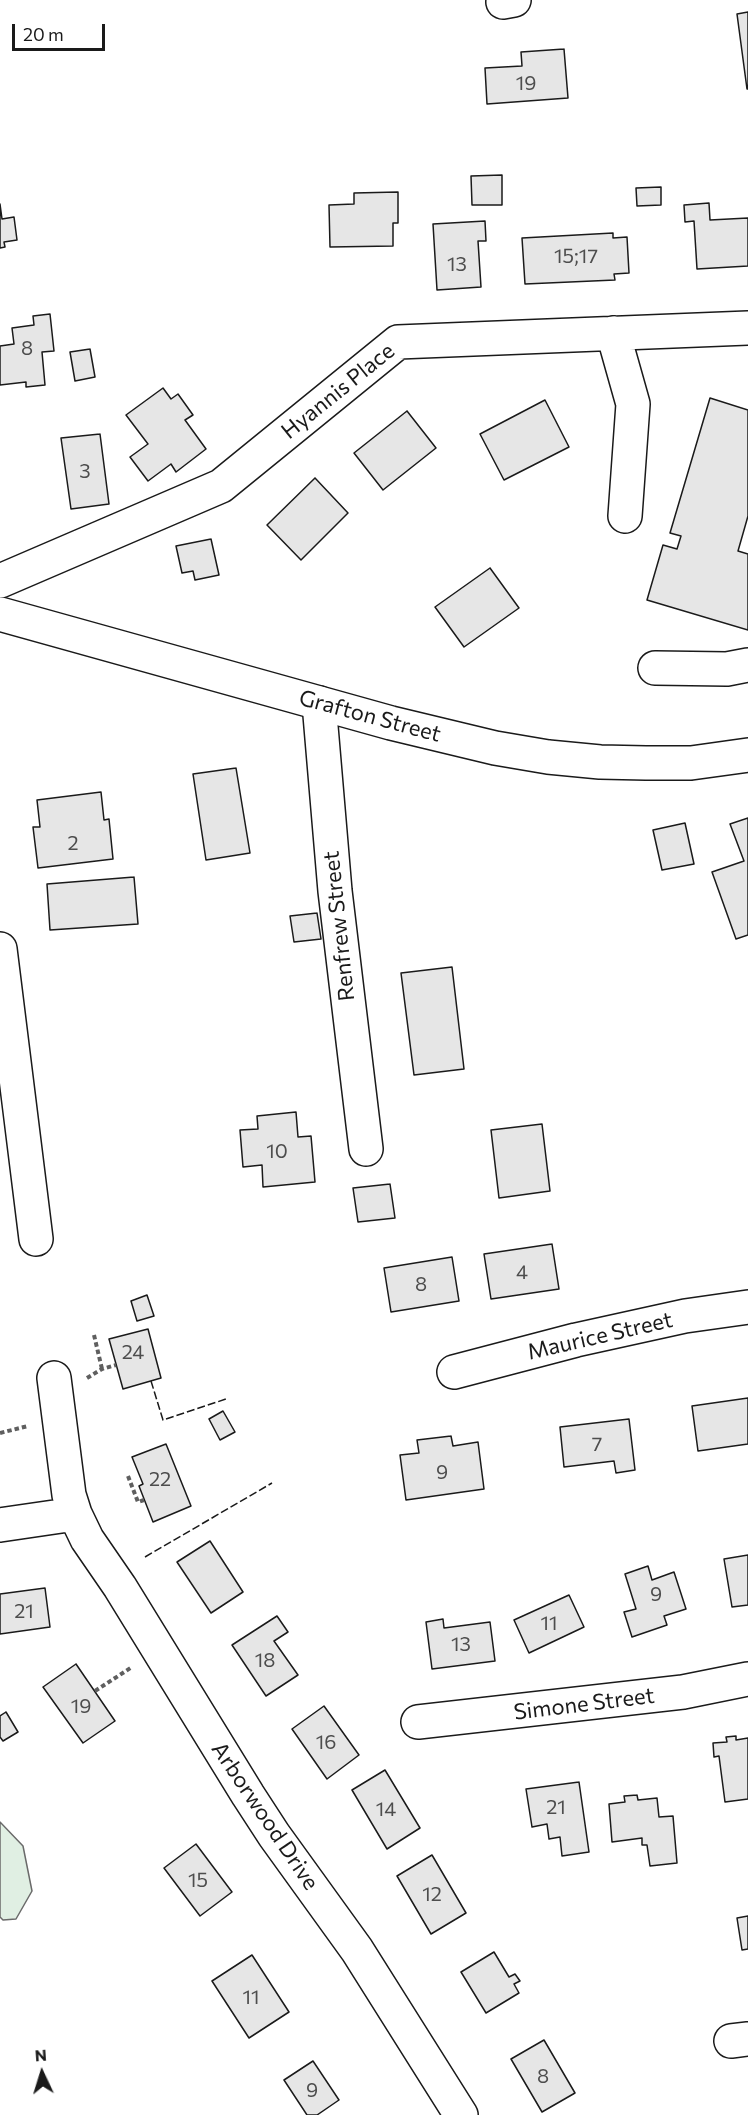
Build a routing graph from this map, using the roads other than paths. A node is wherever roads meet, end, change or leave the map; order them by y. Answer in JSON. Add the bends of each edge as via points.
{"nodes":[{"id":1,"x":748,"y":328,"type":"edge"},
{"id":2,"x":613,"y":333,"type":"junction"},
{"id":3,"x":625,"y":516,"type":"dead end"},
{"id":4,"x":0,"y":582,"type":"edge"},
{"id":5,"x":0,"y":614,"type":"edge"},
{"id":6,"x":748,"y":665,"type":"edge"},
{"id":7,"x":655,"y":668,"type":"dead end"},
{"id":8,"x":319,"y":703,"type":"junction"},
{"id":9,"x":748,"y":755,"type":"edge"},
{"id":10,"x":0,"y":949,"type":"edge"},
{"id":11,"x":366,"y":1149,"type":"dead end"},
{"id":12,"x":36,"y":1239,"type":"dead end"},
{"id":13,"x":748,"y":1307,"type":"edge"},
{"id":14,"x":454,"y":1372,"type":"dead end"},
{"id":15,"x":54,"y":1378,"type":"dead end"},
{"id":16,"x":75,"y":1514,"type":"junction"},
{"id":17,"x":0,"y":1525,"type":"edge"},
{"id":18,"x":748,"y":1679,"type":"edge"},
{"id":19,"x":418,"y":1722,"type":"dead end"},
{"id":20,"x":462,"y":2115,"type":"edge"}],
"edges":[{"from":1,"to":2,"type":"main road","name":"Hyannis Place"},
{"from":2,"to":3,"type":"main road","via":[[633,404]]},
{"from":2,"to":4,"type":"main road","name":"Hyannis Place","via":[[398,342],[221,486]]},
{"from":5,"to":8,"type":"main road","name":"Grafton Street"},
{"from":6,"to":7,"type":"main road","via":[[727,669]]},
{"from":8,"to":9,"type":"main road","name":"Grafton Street","via":[[443,737],[548,757],[691,763]]},
{"from":8,"to":11,"type":"main road","name":"Renfrew Street","via":[[335,891]]},
{"from":10,"to":12,"type":"main road"},
{"from":13,"to":14,"type":"main road","name":"Maurice Street","via":[[685,1316],[576,1340]]},
{"from":15,"to":16,"type":"main road","name":"Arborwood Drive","via":[[69,1495]]},
{"from":16,"to":17,"type":"main road"},
{"from":16,"to":20,"type":"main road","name":"Arborwood Drive","via":[[254,1805],[357,1950]]},
{"from":18,"to":19,"type":"main road","name":"Simone Street","via":[[683,1692]]}]}
